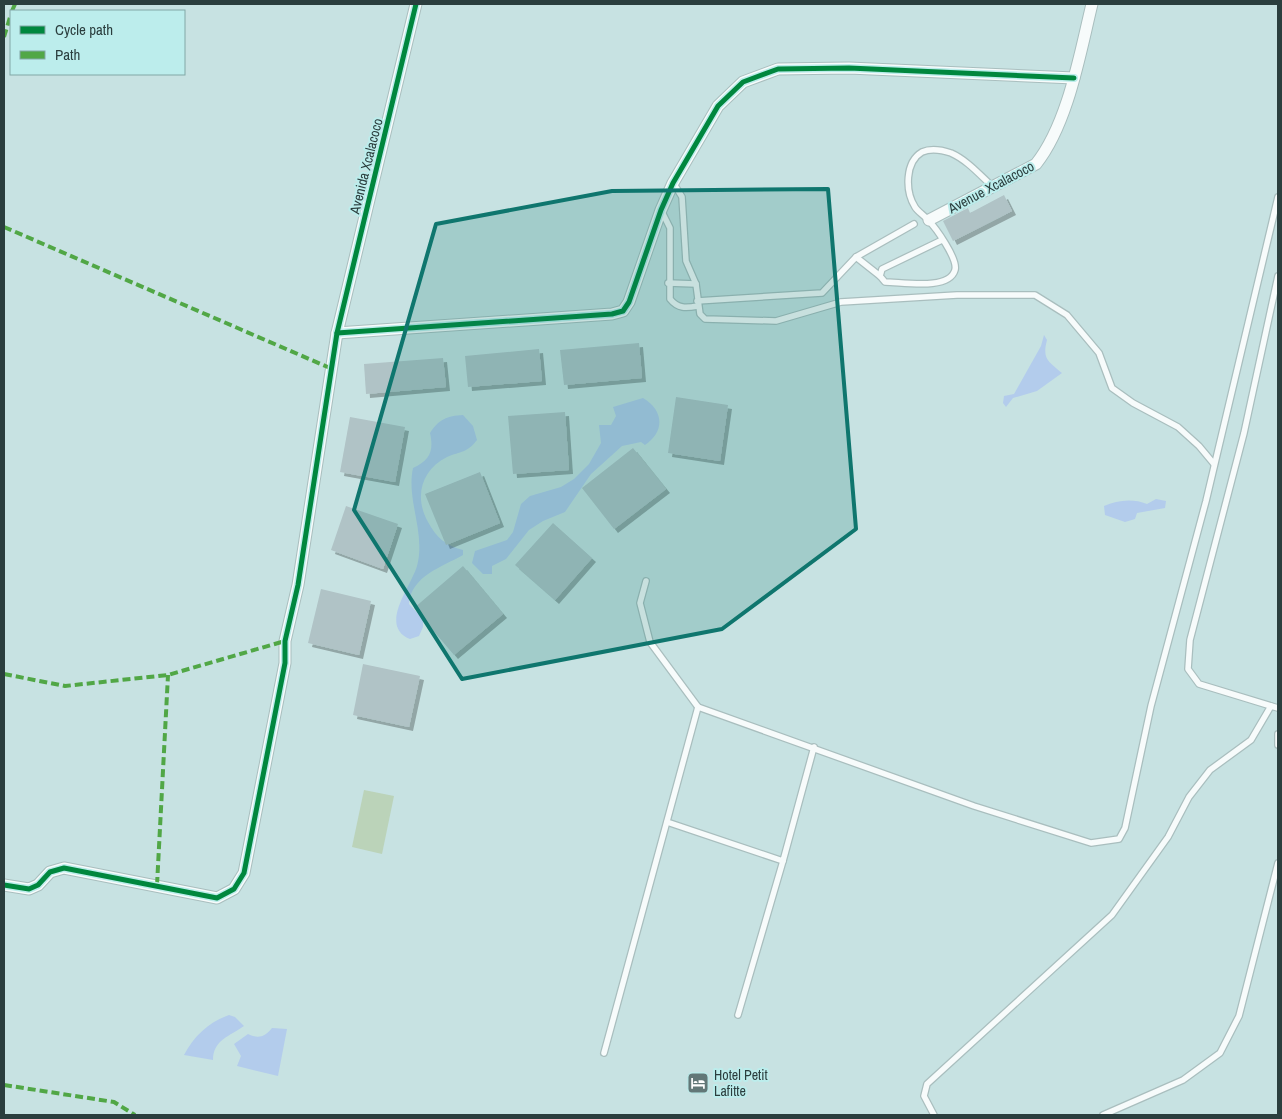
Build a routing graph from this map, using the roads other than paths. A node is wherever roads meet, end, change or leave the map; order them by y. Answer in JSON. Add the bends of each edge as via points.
{"nodes":[{"id":1,"x":416,"y":4,"type":"edge"},
{"id":2,"x":1092,"y":4,"type":"edge"},
{"id":3,"x":1074,"y":78,"type":"junction"},
{"id":4,"x":674,"y":184,"type":"junction"},
{"id":5,"x":993,"y":187,"type":"junction"},
{"id":6,"x":1278,"y":197,"type":"edge"},
{"id":7,"x":661,"y":210,"type":"junction"},
{"id":8,"x":929,"y":220,"type":"junction"},
{"id":9,"x":914,"y":224,"type":"dead end"},
{"id":10,"x":942,"y":240,"type":"junction"},
{"id":11,"x":856,"y":257,"type":"junction"},
{"id":12,"x":880,"y":276,"type":"junction"},
{"id":13,"x":1278,"y":276,"type":"edge"},
{"id":14,"x":668,"y":283,"type":"junction"},
{"id":15,"x":696,"y":284,"type":"junction"},
{"id":16,"x":697,"y":304,"type":"junction"},
{"id":17,"x":337,"y":333,"type":"junction"},
{"id":18,"x":1214,"y":464,"type":"junction"},
{"id":19,"x":646,"y":581,"type":"dead end"},
{"id":20,"x":1271,"y":706,"type":"junction"},
{"id":21,"x":698,"y":707,"type":"junction"},
{"id":22,"x":1278,"y":708,"type":"edge"},
{"id":23,"x":1278,"y":734,"type":"edge"},
{"id":24,"x":1278,"y":745,"type":"edge"},
{"id":25,"x":814,"y":747,"type":"junction"},
{"id":26,"x":667,"y":822,"type":"junction"},
{"id":27,"x":782,"y":861,"type":"junction"},
{"id":28,"x":1278,"y":863,"type":"edge"},
{"id":29,"x":4,"y":885,"type":"edge"},
{"id":30,"x":738,"y":1015,"type":"dead end"},
{"id":31,"x":604,"y":1053,"type":"dead end"},
{"id":32,"x":934,"y":1115,"type":"edge"},
{"id":33,"x":1103,"y":1115,"type":"edge"}],
"edges":[{"from":1,"to":17,"type":"street","name":"Avenida Xcalacoco"},
{"from":2,"to":3,"type":"street","name":"Avenue Xcalacoco"},
{"from":3,"to":4,"type":"street","via":[[849,68],[778,69],[743,82],[718,106]]},
{"from":3,"to":5,"type":"street","name":"Avenue Xcalacoco","via":[[1047,150],[1036,164]]},
{"from":4,"to":7,"type":"street"},
{"from":4,"to":15,"type":"lane","via":[[682,197],[686,260]]},
{"from":5,"to":8,"type":"street","name":"Avenue Xcalacoco"},
{"from":5,"to":8,"type":"lane","via":[[953,154],[941,150],[925,151],[914,157],[908,170],[915,208]]},
{"from":6,"to":18,"type":"lane"},
{"from":7,"to":14,"type":"lane","via":[[670,228]]},
{"from":7,"to":17,"type":"street","via":[[624,310],[612,314]]},
{"from":8,"to":10,"type":"lane"},
{"from":9,"to":11,"type":"lane"},
{"from":10,"to":12,"type":"lane","via":[[882,270]]},
{"from":10,"to":12,"type":"lane","via":[[954,258],[955,269],[950,278],[939,284],[885,282]]},
{"from":11,"to":12,"type":"lane"},
{"from":11,"to":16,"type":"lane","via":[[822,293]]},
{"from":13,"to":20,"type":"lane","via":[[1244,434],[1190,640],[1188,669],[1199,684]]},
{"from":14,"to":15,"type":"lane"},
{"from":14,"to":16,"type":"lane","via":[[674,305],[682,308]]},
{"from":15,"to":16,"type":"lane"},
{"from":16,"to":18,"type":"lane","via":[[705,319],[776,321],[841,302],[957,295],[1035,295],[1067,315],[1099,353],[1112,388],[1133,403],[1178,426]]},
{"from":17,"to":29,"type":"street","name":"Avenida Xcalacoco","via":[[285,663],[244,873],[234,889],[217,898],[64,868],[50,872],[38,885],[29,889]]},
{"from":18,"to":25,"type":"lane","via":[[1151,706],[1125,828],[1119,838],[1091,843],[974,806]]},
{"from":19,"to":21,"type":"lane","via":[[640,603],[650,642]]},
{"from":20,"to":22,"type":"lane"},
{"from":20,"to":32,"type":"lane","via":[[1251,740],[1210,770],[1189,797],[1168,837],[1112,915],[927,1084],[924,1096]]},
{"from":21,"to":25,"type":"lane"},
{"from":21,"to":26,"type":"lane"},
{"from":23,"to":24,"type":"lane"},
{"from":25,"to":27,"type":"lane"},
{"from":26,"to":27,"type":"lane"},
{"from":26,"to":31,"type":"lane"},
{"from":27,"to":30,"type":"lane"},
{"from":28,"to":33,"type":"lane","via":[[1239,1016],[1220,1053],[1183,1080]]}]}
